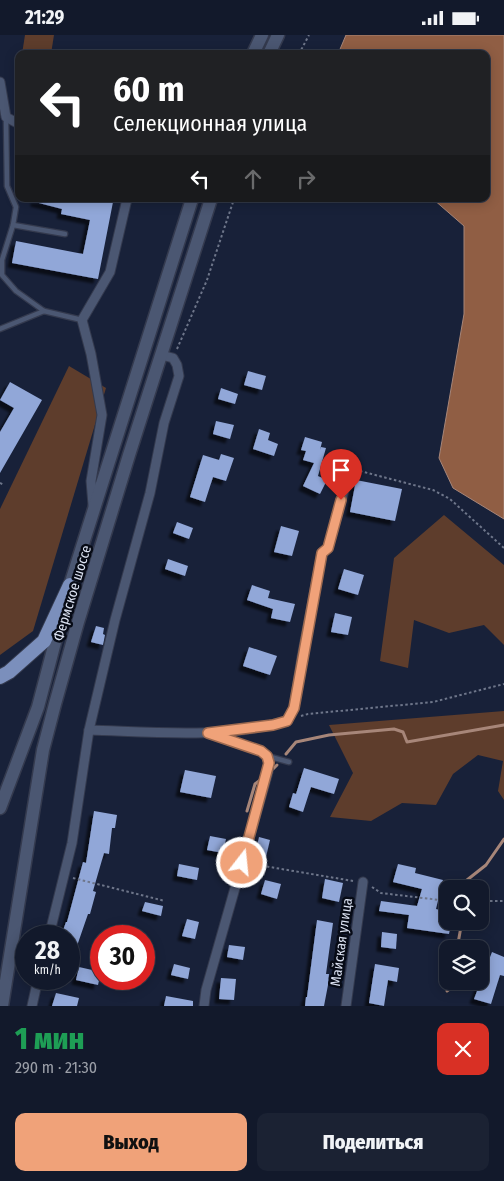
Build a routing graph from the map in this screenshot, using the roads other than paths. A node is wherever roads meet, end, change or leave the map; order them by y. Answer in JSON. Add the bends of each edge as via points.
{"nodes":[{"id":1,"x":262,"y":35,"type":"edge"},
{"id":2,"x":278,"y":35,"type":"edge"},
{"id":3,"x":255,"y":50,"type":"edge"},
{"id":4,"x":271,"y":50,"type":"edge"},
{"id":5,"x":0,"y":82,"type":"edge"},
{"id":6,"x":6,"y":117,"type":"junction"},
{"id":7,"x":15,"y":123,"type":"edge"},
{"id":8,"x":3,"y":166,"type":"edge"},
{"id":9,"x":126,"y":202,"type":"edge"},
{"id":10,"x":191,"y":202,"type":"edge"},
{"id":11,"x":210,"y":202,"type":"edge"},
{"id":12,"x":14,"y":225,"type":"junction"},
{"id":13,"x":65,"y":234,"type":"dead end"},
{"id":14,"x":44,"y":311,"type":"junction"},
{"id":15,"x":82,"y":320,"type":"junction"},
{"id":16,"x":0,"y":329,"type":"edge"},
{"id":17,"x":167,"y":356,"type":"junction"},
{"id":18,"x":350,"y":468,"type":"road end"},
{"id":19,"x":94,"y":513,"type":"junction"},
{"id":20,"x":70,"y":585,"type":"junction"},
{"id":21,"x":0,"y":677,"type":"edge"},
{"id":22,"x":89,"y":730,"type":"junction"},
{"id":23,"x":208,"y":733,"type":"junction"},
{"id":24,"x":267,"y":756,"type":"junction"},
{"id":25,"x":289,"y":762,"type":"dead end"},
{"id":26,"x":0,"y":808,"type":"edge"},
{"id":27,"x":363,"y":882,"type":"road end"},
{"id":28,"x":52,"y":925,"type":"edge"},
{"id":29,"x":36,"y":990,"type":"edge"},
{"id":30,"x":2,"y":1006,"type":"edge"},
{"id":31,"x":32,"y":1006,"type":"edge"},
{"id":32,"x":204,"y":1006,"type":"edge"},
{"id":33,"x":346,"y":1006,"type":"edge"}],
"edges":[{"from":1,"to":3,"type":"main road"},
{"from":2,"to":4,"type":"main road"},
{"from":5,"to":6,"type":"street"},
{"from":6,"to":7,"type":"street"},
{"from":6,"to":8,"type":"lane"},
{"from":8,"to":12,"type":"lane","via":[[16,207]]},
{"from":9,"to":15,"type":"street","via":[[110,272]]},
{"from":10,"to":19,"type":"main road","name":"Фермское шоссе"},
{"from":11,"to":17,"type":"main road","name":"Фермское шоссе"},
{"from":12,"to":13,"type":"lane"},
{"from":12,"to":14,"type":"lane","via":[[2,260],[2,275],[16,291]]},
{"from":14,"to":15,"type":"lane"},
{"from":14,"to":16,"type":"lane"},
{"from":15,"to":19,"type":"street","via":[[102,415],[90,481]]},
{"from":17,"to":22,"type":"street","via":[[177,365],[179,376],[164,423],[150,493]]},
{"from":17,"to":30,"type":"main road","name":"Фермское шоссе","via":[[78,622],[45,741]]},
{"from":18,"to":23,"type":"street","via":[[328,548],[322,553],[294,708],[287,721]]},
{"from":19,"to":20,"type":"main road","name":"Фермское шоссе"},
{"from":20,"to":21,"type":"main road","via":[[44,641]]},
{"from":20,"to":26,"type":"main road","name":"Фермское шоссе","via":[[38,707]]},
{"from":22,"to":23,"type":"street"},
{"from":22,"to":28,"type":"street","via":[[72,843]]},
{"from":23,"to":24,"type":"street"},
{"from":24,"to":25,"type":"lane"},
{"from":24,"to":32,"type":"street","via":[[268,773]]},
{"from":27,"to":33,"type":"street","name":"Майская улица"},
{"from":29,"to":31,"type":"street"}]}
